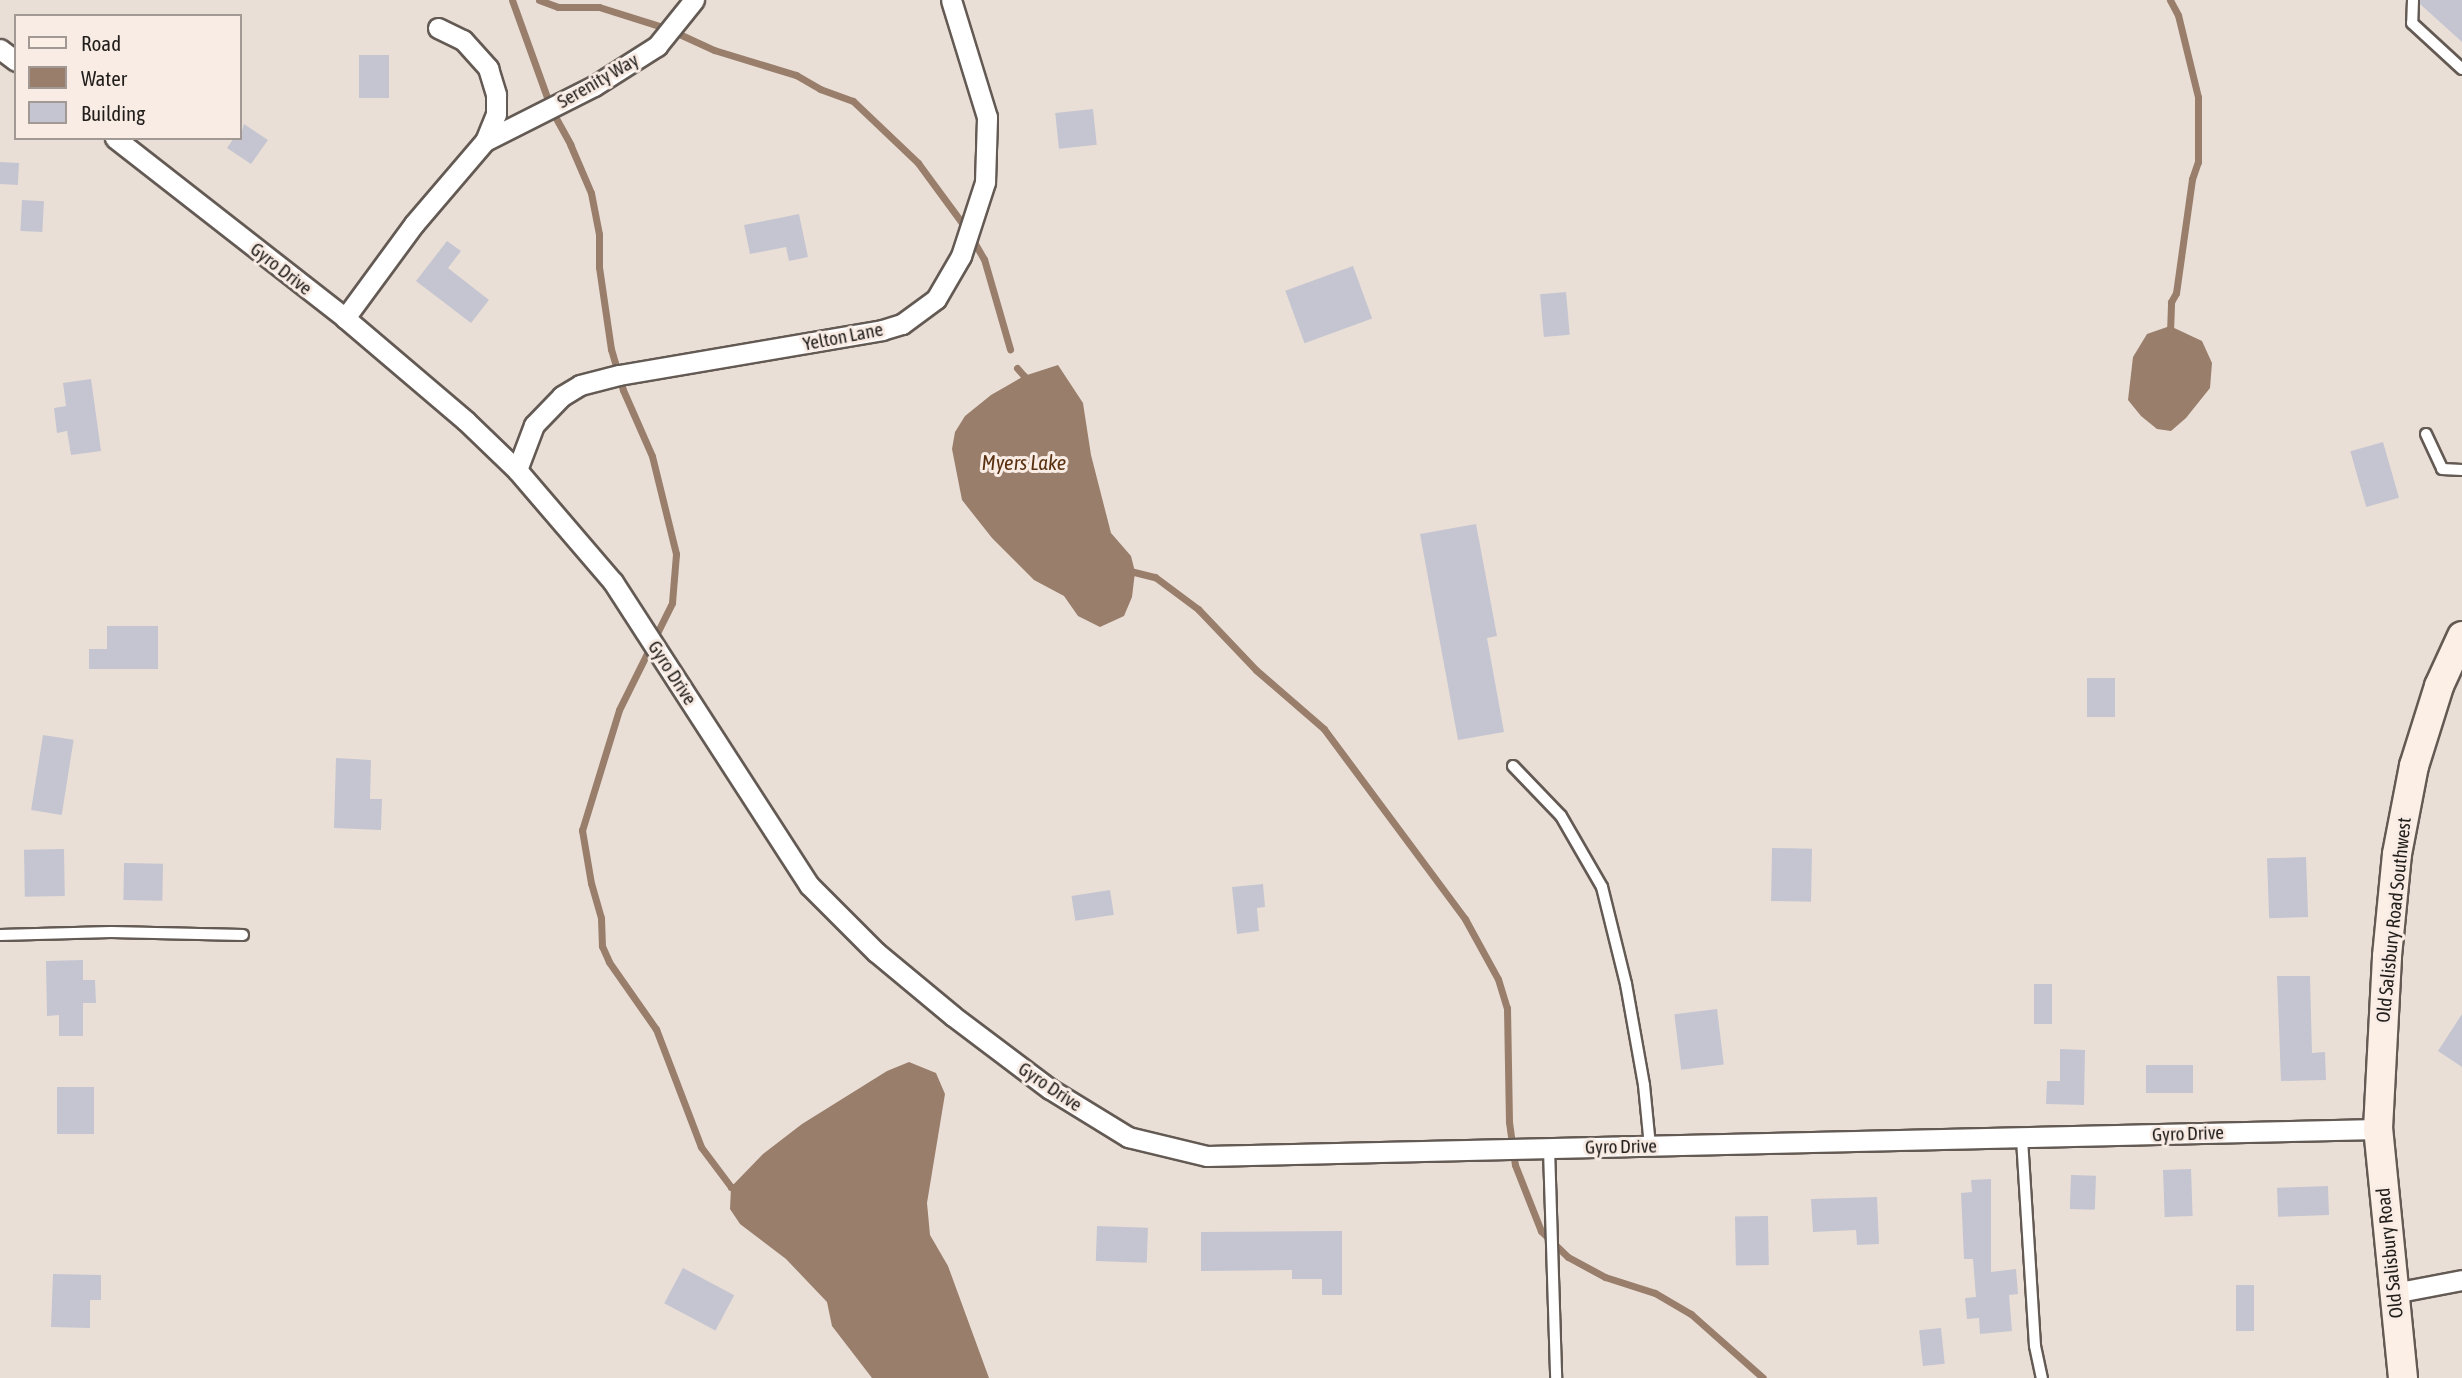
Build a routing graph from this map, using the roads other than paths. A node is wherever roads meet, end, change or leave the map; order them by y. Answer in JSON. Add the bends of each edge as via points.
{"nodes":[{"id":1,"x":694,"y":0,"type":"edge"},
{"id":2,"x":951,"y":0,"type":"edge"},
{"id":3,"x":2413,"y":0,"type":"edge"},
{"id":4,"x":438,"y":28,"type":"dead end"},
{"id":5,"x":2462,"y":69,"type":"edge"},
{"id":6,"x":118,"y":140,"type":"edge"},
{"id":7,"x":485,"y":141,"type":"junction"},
{"id":8,"x":345,"y":318,"type":"junction"},
{"id":9,"x":2426,"y":434,"type":"dead end"},
{"id":10,"x":517,"y":470,"type":"junction"},
{"id":11,"x":2462,"y":470,"type":"edge"},
{"id":12,"x":2462,"y":636,"type":"edge"},
{"id":13,"x":1513,"y":765,"type":"dead end"},
{"id":14,"x":0,"y":935,"type":"edge"},
{"id":15,"x":243,"y":935,"type":"dead end"},
{"id":16,"x":2378,"y":1129,"type":"junction"},
{"id":17,"x":2022,"y":1139,"type":"junction"},
{"id":18,"x":1650,"y":1147,"type":"junction"},
{"id":19,"x":1549,"y":1149,"type":"junction"},
{"id":20,"x":2462,"y":1280,"type":"edge"},
{"id":21,"x":2394,"y":1293,"type":"junction"},
{"id":22,"x":1556,"y":1378,"type":"edge"},
{"id":23,"x":2042,"y":1378,"type":"edge"},
{"id":24,"x":2403,"y":1378,"type":"edge"}],
"edges":[{"from":1,"to":7,"type":"street","name":"Serenity Way","via":[[657,46],[594,86]]},
{"from":2,"to":10,"type":"street","name":"Yelton Lane","via":[[987,117],[985,182],[961,256],[936,299],[902,324],[882,330],[580,385],[562,396],[534,425]]},
{"from":3,"to":5,"type":"lane","via":[[2412,23]]},
{"from":4,"to":7,"type":"street","name":"Serenity Way","via":[[463,40],[488,68],[496,114]]},
{"from":6,"to":8,"type":"street","name":"Gyro Drive"},
{"from":7,"to":8,"type":"street","name":"Serenity Way","via":[[414,224]]},
{"from":8,"to":10,"type":"street","name":"Gyro Drive"},
{"from":9,"to":11,"type":"lane","via":[[2442,469]]},
{"from":10,"to":19,"type":"street","name":"Gyro Drive","via":[[613,582],[809,885],[911,981],[1050,1089],[1128,1137],[1207,1156]]},
{"from":12,"to":16,"type":"main road","name":"Old Salisbury Road Southwest","via":[[2439,687],[2414,766],[2397,854]]},
{"from":13,"to":18,"type":"lane","via":[[1562,816],[1602,887],[1628,996]]},
{"from":14,"to":15,"type":"lane"},
{"from":16,"to":17,"type":"street","name":"Gyro Drive"},
{"from":16,"to":21,"type":"main road","name":"Old Salisbury Road"},
{"from":17,"to":18,"type":"street","name":"Gyro Drive"},
{"from":17,"to":23,"type":"lane","via":[[2035,1346]]},
{"from":18,"to":19,"type":"street","name":"Gyro Drive"},
{"from":19,"to":22,"type":"lane"},
{"from":20,"to":21,"type":"street"},
{"from":21,"to":24,"type":"main road","name":"Old Salisbury Road"}]}
